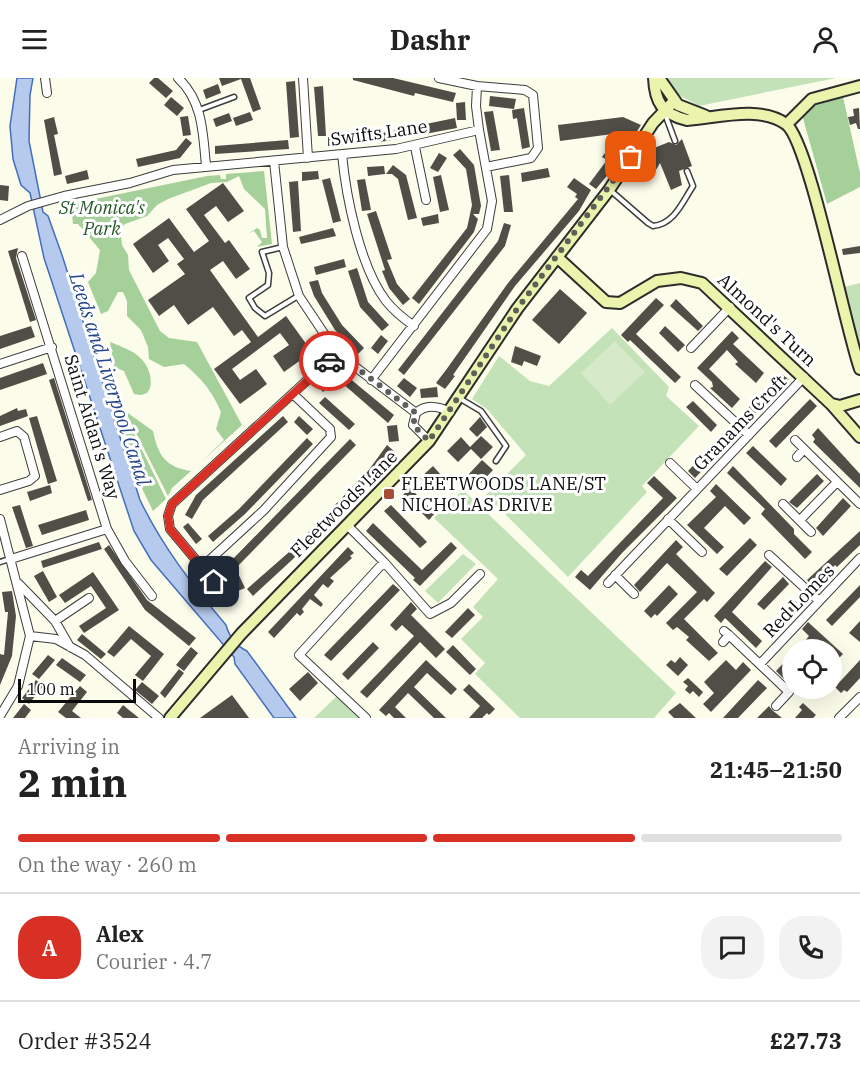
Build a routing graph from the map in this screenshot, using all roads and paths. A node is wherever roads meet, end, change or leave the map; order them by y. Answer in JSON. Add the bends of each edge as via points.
{"nodes":[{"id":1,"x":45,"y":78,"type":"edge"},
{"id":2,"x":178,"y":78,"type":"edge"},
{"id":3,"x":303,"y":78,"type":"edge"},
{"id":4,"x":439,"y":78,"type":"edge"},
{"id":5,"x":654,"y":78,"type":"edge"},
{"id":6,"x":659,"y":78,"type":"edge"},
{"id":7,"x":477,"y":86,"type":"junction"},
{"id":8,"x":860,"y":86,"type":"edge"},
{"id":9,"x":47,"y":93,"type":"dead end"},
{"id":10,"x":234,"y":97,"type":"dead end"},
{"id":11,"x":674,"y":101,"type":"junction"},
{"id":12,"x":199,"y":110,"type":"junction"},
{"id":13,"x":664,"y":110,"type":"junction"},
{"id":14,"x":712,"y":118,"type":"junction"},
{"id":15,"x":786,"y":124,"type":"junction"},
{"id":16,"x":479,"y":130,"type":"junction"},
{"id":17,"x":675,"y":141,"type":"dead end"},
{"id":18,"x":415,"y":147,"type":"junction"},
{"id":19,"x":342,"y":154,"type":"junction"},
{"id":20,"x":308,"y":158,"type":"junction"},
{"id":21,"x":274,"y":161,"type":"junction"},
{"id":22,"x":206,"y":166,"type":"junction"},
{"id":23,"x":486,"y":167,"type":"junction"},
{"id":24,"x":687,"y":171,"type":"dead end"},
{"id":25,"x":609,"y":189,"type":"junction"},
{"id":26,"x":426,"y":200,"type":"dead end"},
{"id":27,"x":0,"y":220,"type":"edge"},
{"id":28,"x":283,"y":247,"type":"junction"},
{"id":29,"x":22,"y":256,"type":"dead end"},
{"id":30,"x":557,"y":257,"type":"junction"},
{"id":31,"x":298,"y":296,"type":"junction"},
{"id":32,"x":730,"y":307,"type":"junction"},
{"id":33,"x":414,"y":326,"type":"junction"},
{"id":34,"x":52,"y":347,"type":"junction"},
{"id":35,"x":691,"y":348,"type":"dead end"},
{"id":36,"x":337,"y":353,"type":"junction"},
{"id":37,"x":0,"y":364,"type":"edge"},
{"id":38,"x":860,"y":369,"type":"edge"},
{"id":39,"x":804,"y":377,"type":"junction"},
{"id":40,"x":371,"y":380,"type":"junction"},
{"id":41,"x":695,"y":385,"type":"dead end"},
{"id":42,"x":292,"y":394,"type":"junction"},
{"id":43,"x":459,"y":398,"type":"junction"},
{"id":44,"x":860,"y":400,"type":"edge"},
{"id":45,"x":831,"y":404,"type":"junction"},
{"id":46,"x":450,"y":412,"type":"junction"},
{"id":47,"x":416,"y":413,"type":"junction"},
{"id":48,"x":749,"y":435,"type":"junction"},
{"id":49,"x":0,"y":437,"type":"edge"},
{"id":50,"x":860,"y":437,"type":"edge"},
{"id":51,"x":795,"y":440,"type":"dead end"},
{"id":52,"x":429,"y":441,"type":"junction"},
{"id":53,"x":804,"y":449,"type":"junction"},
{"id":54,"x":797,"y":457,"type":"dead end"},
{"id":55,"x":496,"y":461,"type":"dead end"},
{"id":56,"x":670,"y":464,"type":"dead end"},
{"id":57,"x":837,"y":482,"type":"junction"},
{"id":58,"x":697,"y":489,"type":"junction"},
{"id":59,"x":0,"y":490,"type":"edge"},
{"id":60,"x":783,"y":504,"type":"dead end"},
{"id":61,"x":860,"y":504,"type":"edge"},
{"id":62,"x":0,"y":519,"type":"edge"},
{"id":63,"x":668,"y":519,"type":"junction"},
{"id":64,"x":800,"y":520,"type":"junction"},
{"id":65,"x":347,"y":525,"type":"junction"},
{"id":66,"x":107,"y":529,"type":"junction"},
{"id":67,"x":811,"y":532,"type":"dead end"},
{"id":68,"x":702,"y":552,"type":"dead end"},
{"id":69,"x":769,"y":555,"type":"dead end"},
{"id":70,"x":860,"y":558,"type":"edge"},
{"id":71,"x":11,"y":559,"type":"junction"},
{"id":72,"x":0,"y":562,"type":"edge"},
{"id":73,"x":384,"y":562,"type":"junction"},
{"id":74,"x":202,"y":567,"type":"junction"},
{"id":75,"x":480,"y":574,"type":"dead end"},
{"id":76,"x":615,"y":575,"type":"junction"},
{"id":77,"x":17,"y":582,"type":"junction"},
{"id":78,"x":608,"y":583,"type":"dead end"},
{"id":79,"x":634,"y":594,"type":"dead end"},
{"id":80,"x":152,"y":597,"type":"dead end"},
{"id":81,"x":227,"y":597,"type":"dead end"},
{"id":82,"x":89,"y":598,"type":"dead end"},
{"id":83,"x":819,"y":601,"type":"junction"},
{"id":84,"x":55,"y":621,"type":"junction"},
{"id":85,"x":30,"y":636,"type":"junction"},
{"id":86,"x":726,"y":636,"type":"dead end"},
{"id":87,"x":70,"y":647,"type":"junction"},
{"id":88,"x":760,"y":664,"type":"junction"},
{"id":89,"x":860,"y":697,"type":"edge"},
{"id":90,"x":776,"y":706,"type":"dead end"},
{"id":91,"x":0,"y":716,"type":"edge"},
{"id":92,"x":159,"y":718,"type":"edge"},
{"id":93,"x":170,"y":718,"type":"edge"},
{"id":94,"x":366,"y":718,"type":"edge"},
{"id":95,"x":839,"y":718,"type":"edge"}],
"edges":[{"from":1,"to":9,"type":"street"},
{"from":2,"to":12,"type":"street"},
{"from":3,"to":20,"type":"street"},
{"from":4,"to":7,"type":"street"},
{"from":5,"to":13,"type":"street","via":[[657,102]]},
{"from":6,"to":11,"type":"street"},
{"from":7,"to":16,"type":"street"},
{"from":7,"to":23,"type":"street","via":[[525,90],[534,97],[536,154]]},
{"from":8,"to":15,"type":"street","via":[[812,99]]},
{"from":10,"to":12,"type":"lane"},
{"from":11,"to":13,"type":"street","name":"Fleetwoods Lane"},
{"from":11,"to":14,"type":"street"},
{"from":12,"to":22,"type":"street"},
{"from":13,"to":14,"type":"street","via":[[687,120]]},
{"from":13,"to":17,"type":"lane"},
{"from":13,"to":25,"type":"street","name":"Fleetwoods Lane"},
{"from":14,"to":15,"type":"street","via":[[760,115]]},
{"from":15,"to":38,"type":"street","via":[[796,138],[808,172]]},
{"from":16,"to":18,"type":"street","name":"Swifts Lane"},
{"from":16,"to":23,"type":"street"},
{"from":18,"to":19,"type":"street","name":"Swifts Lane"},
{"from":18,"to":26,"type":"street"},
{"from":19,"to":20,"type":"street","name":"Swifts Lane"},
{"from":19,"to":33,"type":"street","via":[[350,207],[377,286],[394,310]]},
{"from":20,"to":21,"type":"street","name":"Swifts Lane"},
{"from":21,"to":22,"type":"street","name":"Swifts Lane"},
{"from":21,"to":28,"type":"street"},
{"from":22,"to":27,"type":"street","name":"Swifts Lane","via":[[173,170],[50,200]]},
{"from":23,"to":33,"type":"street","via":[[492,201],[487,229]]},
{"from":24,"to":25,"type":"lane","via":[[693,186],[669,222],[659,226],[648,223]]},
{"from":25,"to":30,"type":"street","name":"Fleetwoods Lane"},
{"from":28,"to":31,"type":"street"},
{"from":28,"to":31,"type":"lane","via":[[262,252],[269,273],[268,285],[249,298],[265,316]]},
{"from":29,"to":34,"type":"street","name":"Saint Aidan's Way"},
{"from":30,"to":32,"type":"street","name":"Almond's Turn","via":[[606,302],[620,303],[657,281],[681,278],[702,283]]},
{"from":30,"to":43,"type":"street","name":"Fleetwoods Lane","via":[[481,361]]},
{"from":31,"to":36,"type":"street"},
{"from":32,"to":35,"type":"street"},
{"from":32,"to":39,"type":"street","name":"Almond's Turn"},
{"from":33,"to":40,"type":"street"},
{"from":34,"to":37,"type":"street"},
{"from":34,"to":66,"type":"street","name":"Saint Aidan's Way"},
{"from":36,"to":40,"type":"street"},
{"from":36,"to":42,"type":"street"},
{"from":39,"to":45,"type":"street","name":"Almond's Turn"},
{"from":39,"to":48,"type":"street","name":"Granams Croft"},
{"from":40,"to":47,"type":"street"},
{"from":41,"to":48,"type":"street"},
{"from":42,"to":74,"type":"street","via":[[172,504],[168,516],[170,529]]},
{"from":42,"to":74,"type":"street","via":[[330,429],[331,437],[264,510]]},
{"from":43,"to":46,"type":"street","name":"Fleetwoods Lane"},
{"from":43,"to":55,"type":"lane","via":[[481,411],[506,446]]},
{"from":44,"to":45,"type":"street","via":[[840,406]]},
{"from":45,"to":50,"type":"street","name":"Almond's Turn"},
{"from":46,"to":47,"type":"street","via":[[436,407]]},
{"from":46,"to":52,"type":"street","name":"Fleetwoods Lane"},
{"from":47,"to":52,"type":"street","via":[[413,425]]},
{"from":48,"to":58,"type":"street","name":"Granams Croft"},
{"from":49,"to":59,"type":"street","via":[[17,431],[24,437],[35,476]]},
{"from":51,"to":53,"type":"street"},
{"from":52,"to":65,"type":"street","name":"Fleetwoods Lane"},
{"from":53,"to":54,"type":"street"},
{"from":53,"to":57,"type":"street"},
{"from":56,"to":58,"type":"street","name":"Granams Croft"},
{"from":57,"to":61,"type":"street"},
{"from":57,"to":64,"type":"street"},
{"from":58,"to":63,"type":"street","name":"Granams Croft"},
{"from":60,"to":64,"type":"street"},
{"from":62,"to":71,"type":"street"},
{"from":63,"to":68,"type":"street"},
{"from":63,"to":76,"type":"street","name":"Granams Croft"},
{"from":64,"to":67,"type":"street"},
{"from":65,"to":73,"type":"street"},
{"from":65,"to":93,"type":"street","name":"Fleetwoods Lane","via":[[220,656]]},
{"from":66,"to":71,"type":"street"},
{"from":66,"to":80,"type":"street","name":"Saint Aidan's Way"},
{"from":69,"to":83,"type":"street"},
{"from":70,"to":83,"type":"street","name":"Red Lomes"},
{"from":71,"to":72,"type":"lane"},
{"from":71,"to":77,"type":"street"},
{"from":73,"to":75,"type":"street","via":[[430,615],[451,603]]},
{"from":73,"to":94,"type":"street","via":[[299,655]]},
{"from":74,"to":81,"type":"street"},
{"from":76,"to":78,"type":"street","name":"Granams Croft"},
{"from":76,"to":79,"type":"street"},
{"from":77,"to":84,"type":"street"},
{"from":77,"to":85,"type":"street"},
{"from":82,"to":84,"type":"street"},
{"from":83,"to":88,"type":"street","name":"Red Lomes"},
{"from":84,"to":87,"type":"street"},
{"from":85,"to":87,"type":"street","via":[[56,639]]},
{"from":85,"to":91,"type":"street","via":[[18,686]]},
{"from":86,"to":88,"type":"street"},
{"from":87,"to":92,"type":"street","via":[[86,655]]},
{"from":88,"to":90,"type":"street","via":[[789,692]]},
{"from":89,"to":95,"type":"street"}]}
